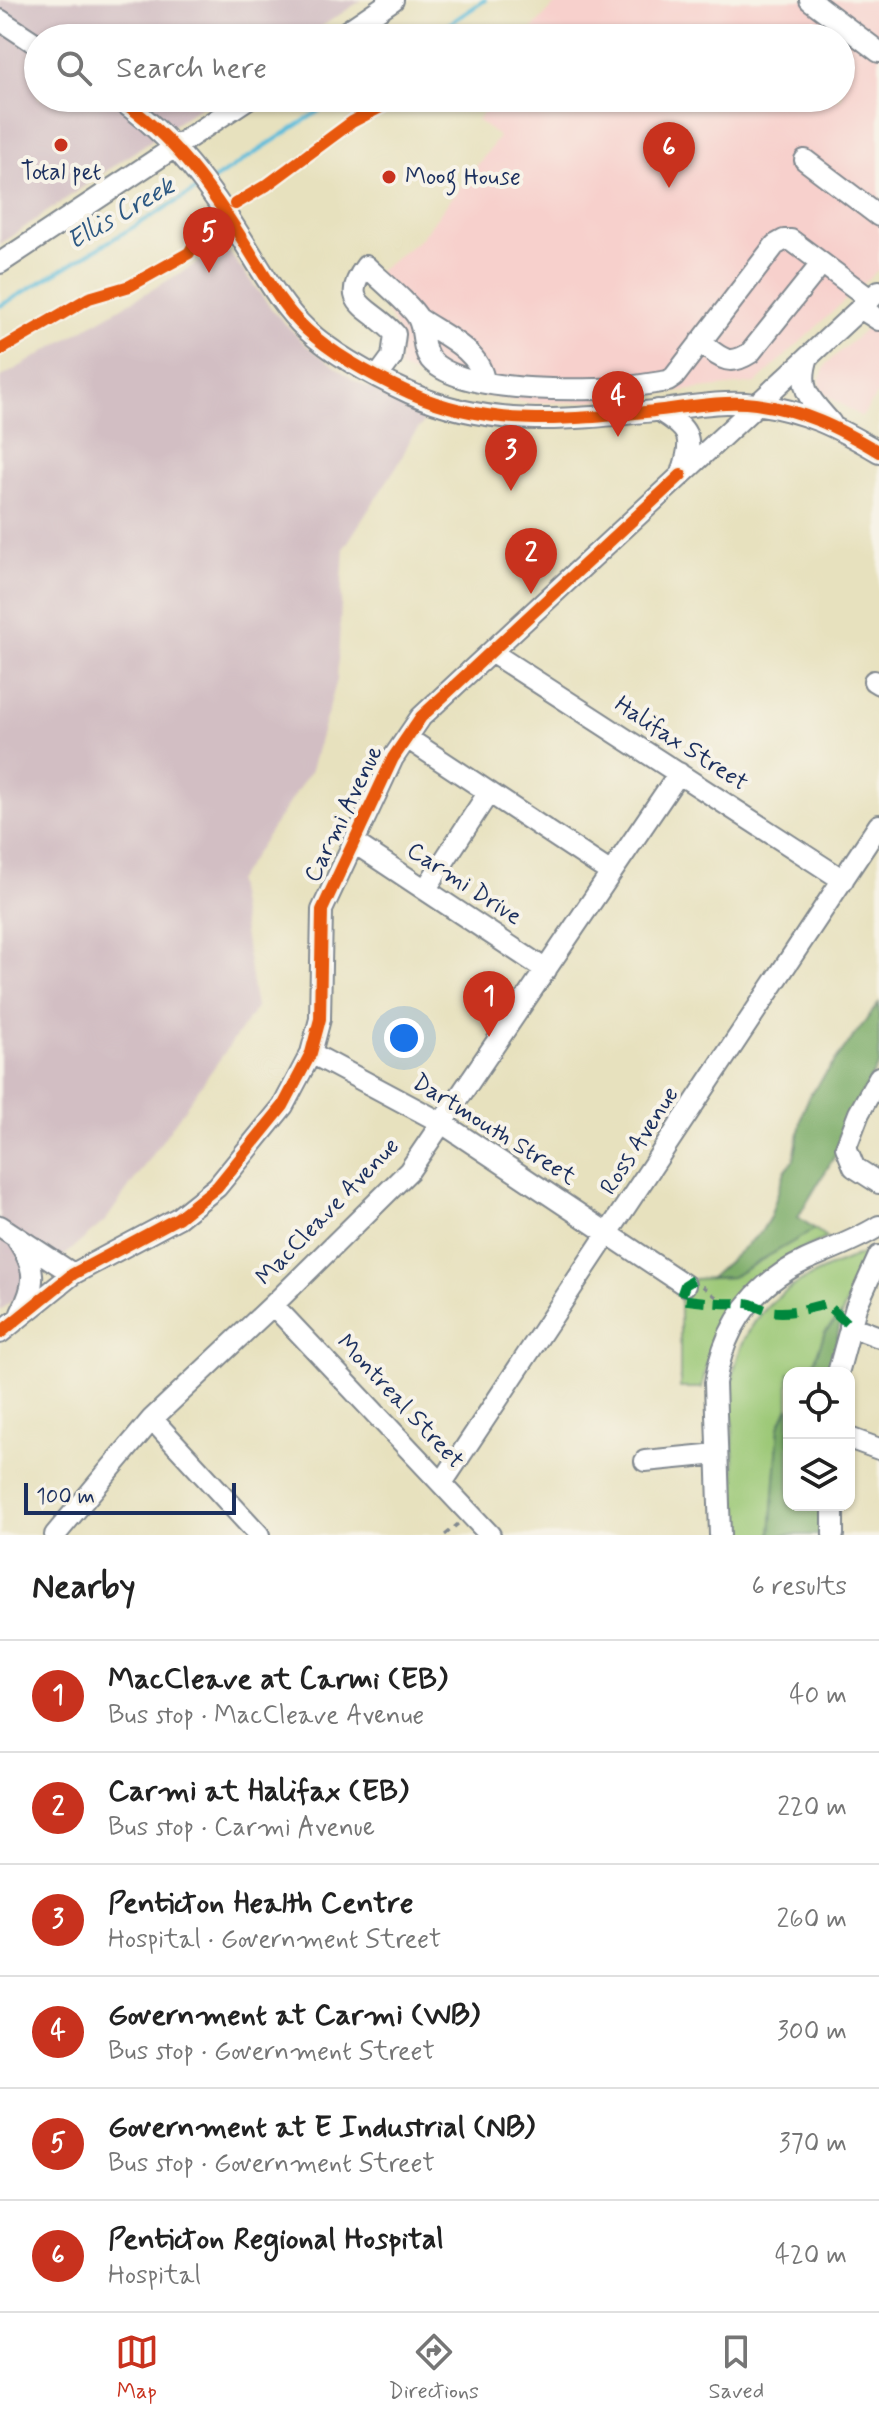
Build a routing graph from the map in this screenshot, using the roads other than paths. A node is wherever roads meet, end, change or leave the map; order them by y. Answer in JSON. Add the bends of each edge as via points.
{"nodes":[{"id":1,"x":393,"y":0,"type":"edge"},
{"id":2,"x":810,"y":0,"type":"edge"},
{"id":3,"x":0,"y":20,"type":"edge"},
{"id":4,"x":358,"y":24,"type":"edge"},
{"id":5,"x":842,"y":24,"type":"edge"},
{"id":6,"x":855,"y":34,"type":"edge"},
{"id":7,"x":24,"y":36,"type":"edge"},
{"id":8,"x":879,"y":52,"type":"edge"},
{"id":9,"x":134,"y":112,"type":"edge"},
{"id":10,"x":229,"y":112,"type":"edge"},
{"id":11,"x":176,"y":148,"type":"junction"},
{"id":12,"x":805,"y":160,"type":"dead end"},
{"id":13,"x":879,"y":216,"type":"edge"},
{"id":14,"x":0,"y":263,"type":"edge"},
{"id":15,"x":822,"y":263,"type":"junction"},
{"id":16,"x":870,"y":299,"type":"edge"},
{"id":17,"x":418,"y":318,"type":"junction"},
{"id":18,"x":879,"y":320,"type":"edge"},
{"id":19,"x":700,"y":342,"type":"junction"},
{"id":20,"x":808,"y":357,"type":"junction"},
{"id":21,"x":378,"y":376,"type":"junction"},
{"id":22,"x":484,"y":381,"type":"junction"},
{"id":23,"x":622,"y":388,"type":"junction"},
{"id":24,"x":757,"y":405,"type":"junction"},
{"id":25,"x":658,"y":410,"type":"junction"},
{"id":26,"x":625,"y":414,"type":"junction"},
{"id":27,"x":832,"y":424,"type":"junction"},
{"id":28,"x":879,"y":452,"type":"edge"},
{"id":29,"x":681,"y":475,"type":"junction"},
{"id":30,"x":491,"y":652,"type":"junction"},
{"id":31,"x":407,"y":738,"type":"junction"},
{"id":32,"x":679,"y":773,"type":"junction"},
{"id":33,"x":489,"y":792,"type":"junction"},
{"id":34,"x":879,"y":825,"type":"edge"},
{"id":35,"x":353,"y":842,"type":"junction"},
{"id":36,"x":611,"y":873,"type":"junction"},
{"id":37,"x":843,"y":880,"type":"junction"},
{"id":38,"x":425,"y":890,"type":"junction"},
{"id":39,"x":546,"y":970,"type":"junction"},
{"id":40,"x":311,"y":1053,"type":"junction"},
{"id":41,"x":879,"y":1077,"type":"edge"},
{"id":42,"x":442,"y":1123,"type":"junction"},
{"id":43,"x":879,"y":1183,"type":"edge"},
{"id":44,"x":879,"y":1226,"type":"edge"},
{"id":45,"x":7,"y":1231,"type":"edge"},
{"id":46,"x":609,"y":1235,"type":"junction"},
{"id":47,"x":879,"y":1256,"type":"edge"},
{"id":48,"x":73,"y":1274,"type":"junction"},
{"id":49,"x":685,"y":1285,"type":"dead end"},
{"id":50,"x":273,"y":1305,"type":"junction"},
{"id":51,"x":20,"y":1316,"type":"junction"},
{"id":52,"x":850,"y":1326,"type":"junction"},
{"id":53,"x":0,"y":1333,"type":"edge"},
{"id":54,"x":879,"y":1337,"type":"edge"},
{"id":55,"x":840,"y":1367,"type":"edge"},
{"id":56,"x":152,"y":1419,"type":"junction"},
{"id":57,"x":852,"y":1439,"type":"edge"},
{"id":58,"x":879,"y":1449,"type":"edge"},
{"id":59,"x":717,"y":1454,"type":"junction"},
{"id":60,"x":645,"y":1461,"type":"dead end"},
{"id":61,"x":442,"y":1483,"type":"junction"},
{"id":62,"x":833,"y":1511,"type":"edge"},
{"id":63,"x":55,"y":1535,"type":"edge"},
{"id":64,"x":259,"y":1535,"type":"edge"},
{"id":65,"x":490,"y":1535,"type":"edge"},
{"id":66,"x":720,"y":1535,"type":"edge"},
{"id":67,"x":833,"y":1535,"type":"edge"}],
"edges":[{"from":1,"to":4,"type":"street"},
{"from":2,"to":5,"type":"street"},
{"from":3,"to":7,"type":"street"},
{"from":6,"to":8,"type":"street"},
{"from":9,"to":11,"type":"street"},
{"from":10,"to":11,"type":"street"},
{"from":11,"to":14,"type":"street"},
{"from":11,"to":21,"type":"street","via":[[218,200],[282,301],[308,330]]},
{"from":12,"to":13,"type":"street"},
{"from":15,"to":16,"type":"street"},
{"from":15,"to":19,"type":"street","via":[[750,353],[730,361]]},
{"from":15,"to":19,"type":"street","via":[[791,240],[775,245]]},
{"from":16,"to":18,"type":"street"},
{"from":16,"to":20,"type":"street","name":"Carmi Avenue"},
{"from":17,"to":21,"type":"street","via":[[366,266],[354,281],[358,301],[395,334],[392,357]]},
{"from":17,"to":22,"type":"street","via":[[468,352]]},
{"from":17,"to":22,"type":"street","via":[[428,357],[441,369]]},
{"from":19,"to":23,"type":"street","via":[[668,381]]},
{"from":20,"to":24,"type":"street","name":"Carmi Avenue"},
{"from":20,"to":27,"type":"street","via":[[803,370],[807,394]]},
{"from":21,"to":26,"type":"street","via":[[412,394],[516,420]]},
{"from":22,"to":23,"type":"street","via":[[531,389]]},
{"from":23,"to":26,"type":"street"},
{"from":24,"to":25,"type":"street","via":[[725,402]]},
{"from":24,"to":27,"type":"street"},
{"from":24,"to":29,"type":"street","name":"Carmi Avenue"},
{"from":25,"to":26,"type":"street"},
{"from":25,"to":29,"type":"street","via":[[676,421],[689,439]]},
{"from":27,"to":28,"type":"street"},
{"from":29,"to":30,"type":"street","name":"Carmi Avenue"},
{"from":30,"to":31,"type":"street","name":"Carmi Avenue","via":[[421,717]]},
{"from":30,"to":32,"type":"street","name":"Halifax Street"},
{"from":31,"to":33,"type":"street"},
{"from":31,"to":35,"type":"street","name":"Carmi Avenue"},
{"from":32,"to":36,"type":"street","name":"MacCleave Avenue"},
{"from":32,"to":37,"type":"street","name":"Halifax Street"},
{"from":33,"to":36,"type":"street"},
{"from":33,"to":38,"type":"street"},
{"from":34,"to":37,"type":"street","name":"Ross Avenue"},
{"from":35,"to":38,"type":"street","name":"Carmi Drive"},
{"from":35,"to":40,"type":"street","name":"Carmi Avenue","via":[[322,910],[320,1019]]},
{"from":36,"to":39,"type":"street","name":"MacCleave Avenue"},
{"from":37,"to":46,"type":"street","name":"Ross Avenue"},
{"from":38,"to":39,"type":"street","name":"Carmi Drive"},
{"from":39,"to":42,"type":"street","name":"MacCleave Avenue"},
{"from":40,"to":42,"type":"street","name":"Dartmouth Street"},
{"from":40,"to":48,"type":"street","name":"Carmi Avenue","via":[[283,1106],[217,1187],[178,1218]]},
{"from":41,"to":43,"type":"street","via":[[846,1147],[854,1167]]},
{"from":42,"to":46,"type":"street","name":"Dartmouth Street"},
{"from":42,"to":50,"type":"street","name":"MacCleave Avenue","via":[[409,1171]]},
{"from":44,"to":59,"type":"street","via":[[780,1274],[734,1322],[715,1383]]},
{"from":45,"to":48,"type":"street"},
{"from":45,"to":51,"type":"street","via":[[28,1257],[33,1279]]},
{"from":46,"to":49,"type":"street","name":"Dartmouth Street"},
{"from":46,"to":61,"type":"street","name":"Ross Avenue"},
{"from":47,"to":52,"type":"street"},
{"from":48,"to":51,"type":"street","name":"Carmi Avenue"},
{"from":50,"to":56,"type":"street","name":"MacCleave Avenue"},
{"from":50,"to":61,"type":"street","name":"Montreal Street"},
{"from":51,"to":53,"type":"street","name":"Carmi Avenue"},
{"from":52,"to":54,"type":"street"},
{"from":52,"to":55,"type":"street"},
{"from":56,"to":63,"type":"street","name":"MacCleave Avenue"},
{"from":56,"to":64,"type":"street"},
{"from":57,"to":58,"type":"street"},
{"from":59,"to":60,"type":"street"},
{"from":59,"to":66,"type":"street"},
{"from":61,"to":65,"type":"street","name":"Montreal Street"},
{"from":62,"to":67,"type":"street"}]}
